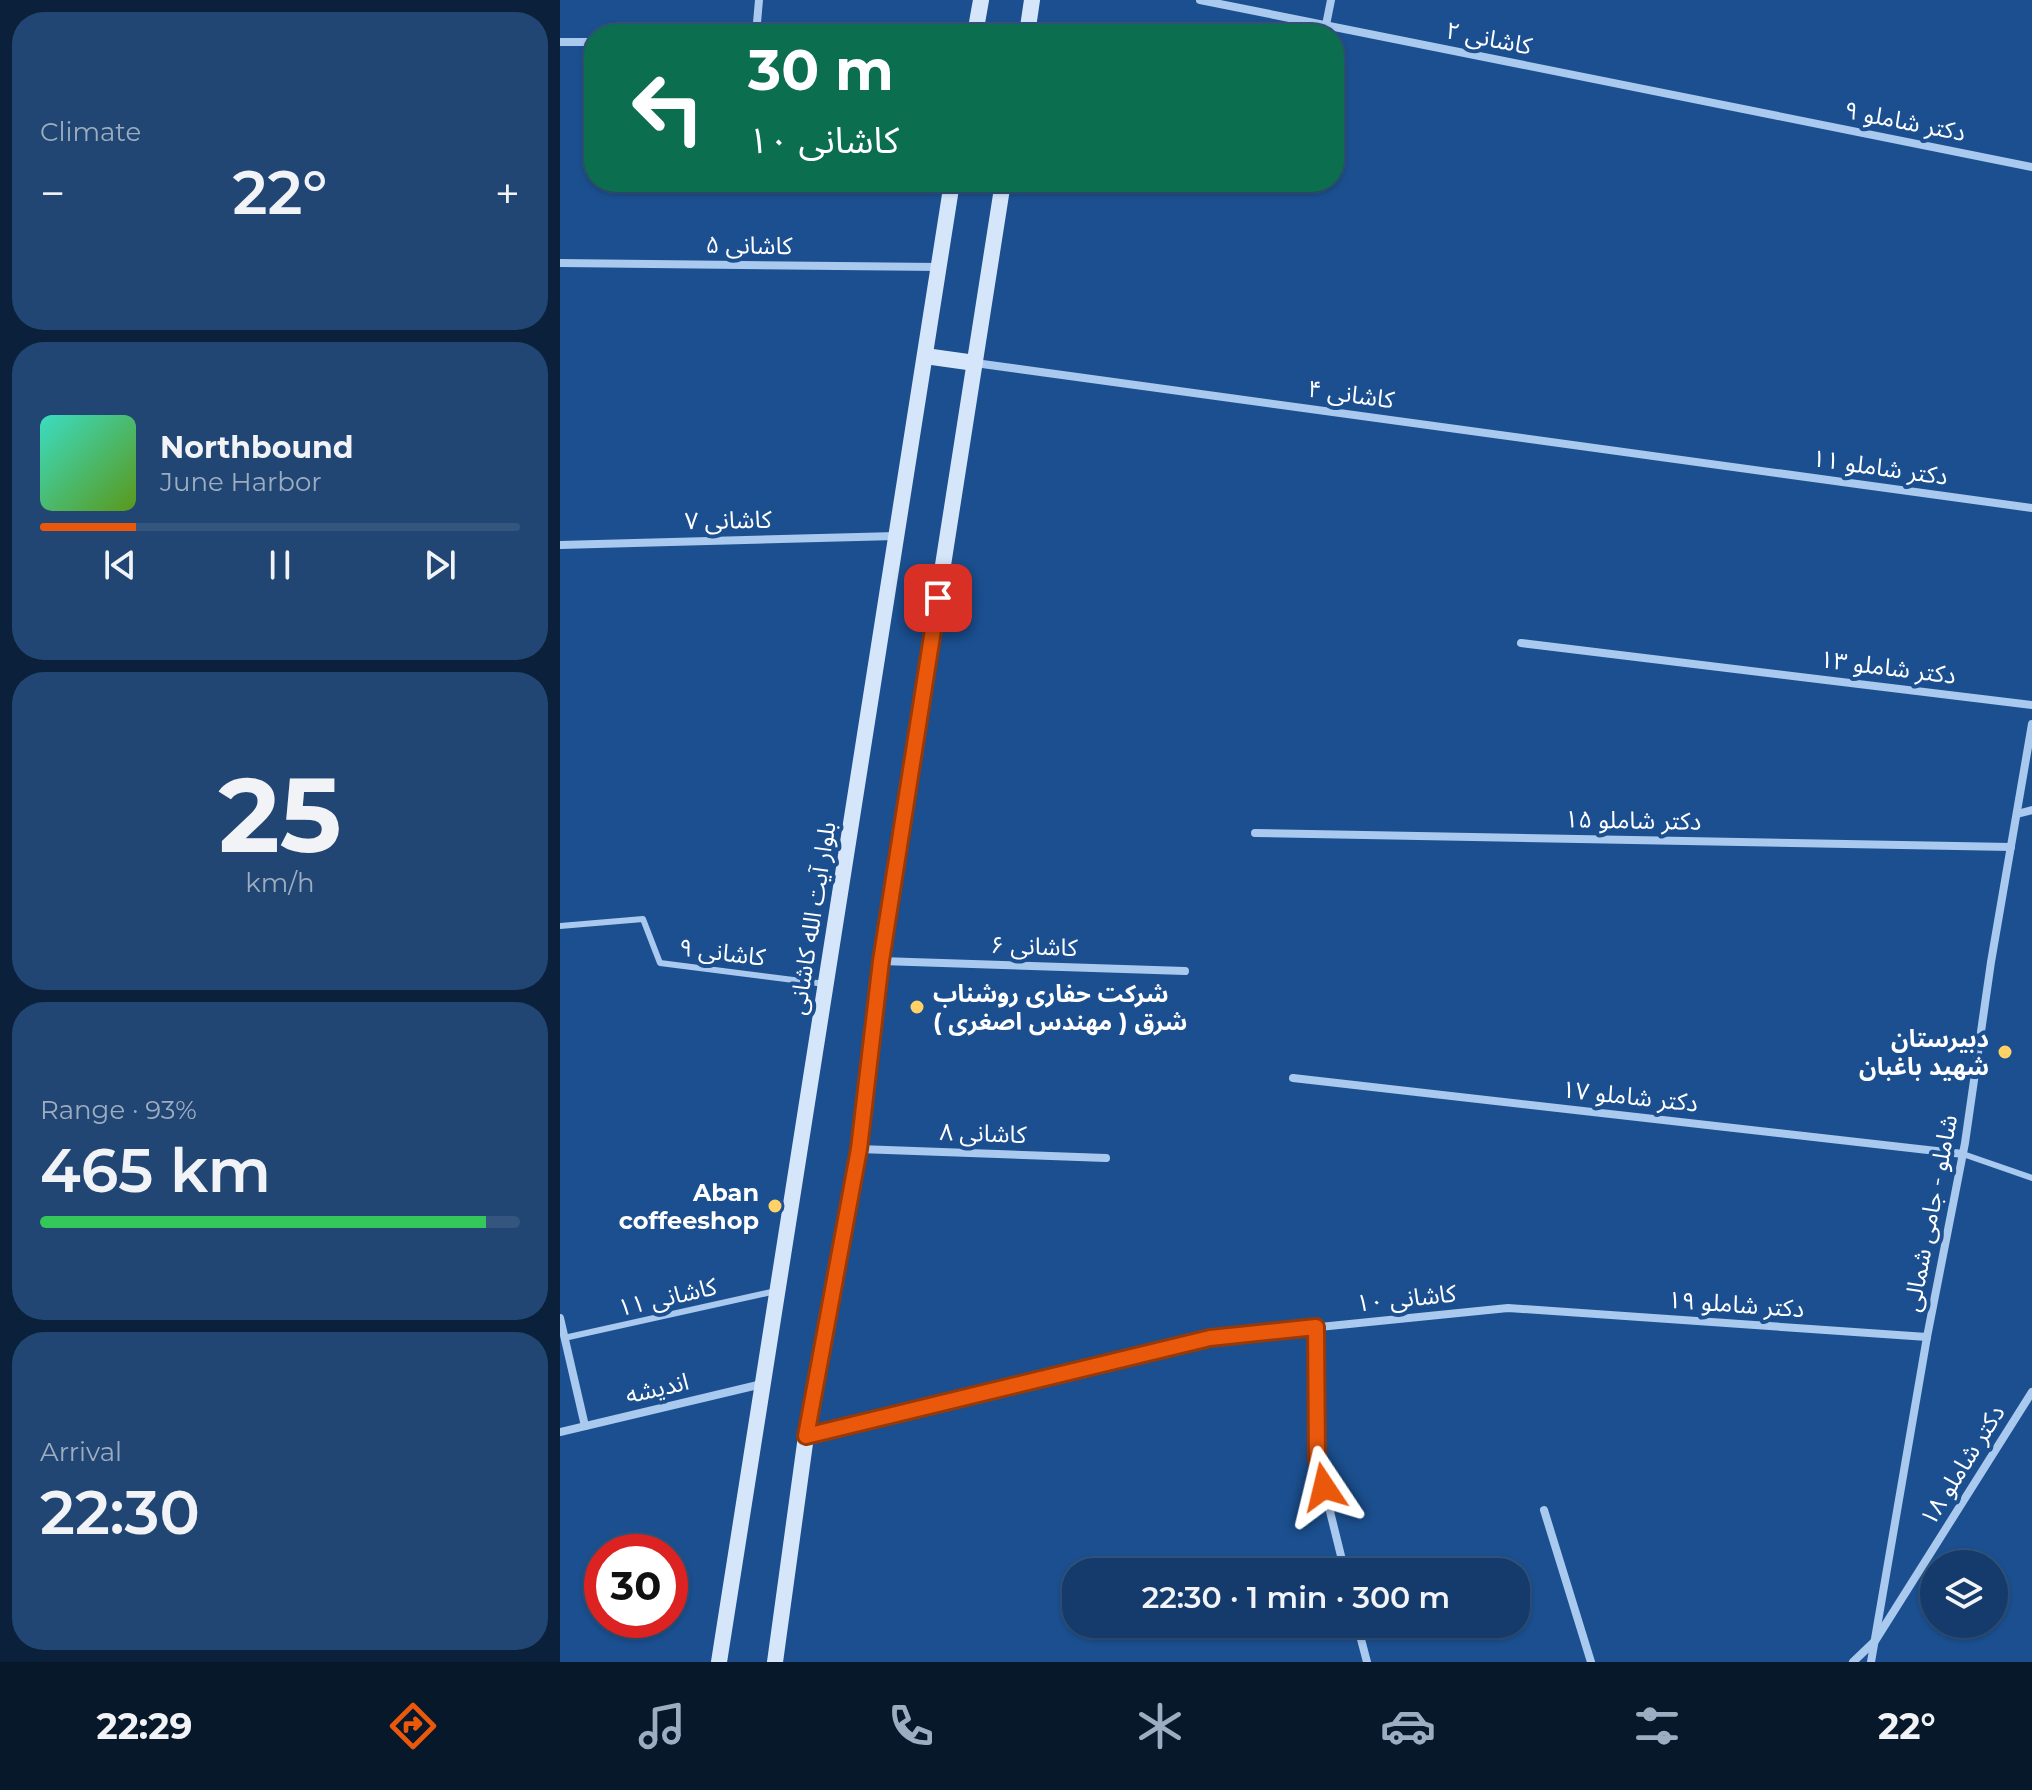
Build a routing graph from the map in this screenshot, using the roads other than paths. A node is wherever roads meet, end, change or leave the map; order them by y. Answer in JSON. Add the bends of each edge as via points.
{"nodes":[{"id":1,"x":759,"y":0,"type":"edge"},
{"id":2,"x":981,"y":0,"type":"edge"},
{"id":3,"x":1032,"y":0,"type":"edge"},
{"id":4,"x":1200,"y":0,"type":"edge"},
{"id":5,"x":1331,"y":0,"type":"edge"},
{"id":6,"x":757,"y":24,"type":"edge"},
{"id":7,"x":977,"y":24,"type":"edge"},
{"id":8,"x":1028,"y":24,"type":"edge"},
{"id":9,"x":1321,"y":24,"type":"edge"},
{"id":10,"x":1326,"y":24,"type":"edge"},
{"id":11,"x":1344,"y":29,"type":"edge"},
{"id":12,"x":560,"y":42,"type":"edge"},
{"id":13,"x":584,"y":42,"type":"edge"},
{"id":14,"x":1770,"y":114,"type":"joint"},
{"id":15,"x":2032,"y":167,"type":"edge"},
{"id":16,"x":950,"y":192,"type":"edge"},
{"id":17,"x":1001,"y":192,"type":"edge"},
{"id":18,"x":560,"y":263,"type":"edge"},
{"id":19,"x":939,"y":267,"type":"junction"},
{"id":20,"x":925,"y":356,"type":"junction"},
{"id":21,"x":975,"y":363,"type":"junction"},
{"id":22,"x":1723,"y":465,"type":"joint"},
{"id":23,"x":2032,"y":508,"type":"edge"},
{"id":24,"x":896,"y":536,"type":"junction"},
{"id":25,"x":560,"y":545,"type":"edge"},
{"id":26,"x":1521,"y":643,"type":"dead end"},
{"id":27,"x":2032,"y":705,"type":"edge"},
{"id":28,"x":2032,"y":724,"type":"edge"},
{"id":29,"x":2032,"y":810,"type":"edge"},
{"id":30,"x":2017,"y":814,"type":"junction"},
{"id":31,"x":1255,"y":833,"type":"dead end"},
{"id":32,"x":2011,"y":847,"type":"junction"},
{"id":33,"x":560,"y":926,"type":"edge"},
{"id":34,"x":881,"y":961,"type":"junction"},
{"id":35,"x":1185,"y":971,"type":"dead end"},
{"id":36,"x":826,"y":984,"type":"junction"},
{"id":37,"x":1293,"y":1078,"type":"dead end"},
{"id":38,"x":859,"y":1149,"type":"junction"},
{"id":39,"x":1963,"y":1154,"type":"junction"},
{"id":40,"x":1106,"y":1158,"type":"dead end"},
{"id":41,"x":2032,"y":1178,"type":"edge"},
{"id":42,"x":778,"y":1290,"type":"junction"},
{"id":43,"x":1543,"y":1311,"type":"joint"},
{"id":44,"x":560,"y":1318,"type":"edge"},
{"id":45,"x":1316,"y":1327,"type":"junction"},
{"id":46,"x":1927,"y":1337,"type":"junction"},
{"id":47,"x":564,"y":1338,"type":"junction"},
{"id":48,"x":763,"y":1384,"type":"junction"},
{"id":49,"x":2032,"y":1392,"type":"edge"},
{"id":50,"x":585,"y":1426,"type":"junction"},
{"id":51,"x":560,"y":1432,"type":"edge"},
{"id":52,"x":806,"y":1436,"type":"junction"},
{"id":53,"x":1544,"y":1510,"type":"dead end"},
{"id":54,"x":1342,"y":1558,"type":"edge"},
{"id":55,"x":1360,"y":1638,"type":"edge"},
{"id":56,"x":1875,"y":1641,"type":"junction"},
{"id":57,"x":1366,"y":1661,"type":"edge"},
{"id":58,"x":719,"y":1662,"type":"edge"},
{"id":59,"x":775,"y":1662,"type":"edge"},
{"id":60,"x":1591,"y":1662,"type":"edge"},
{"id":61,"x":1853,"y":1662,"type":"edge"},
{"id":62,"x":1871,"y":1662,"type":"edge"}],
"edges":[{"from":1,"to":6,"type":"street"},
{"from":2,"to":7,"type":"street"},
{"from":3,"to":8,"type":"street"},
{"from":4,"to":9,"type":"street","name":"کاشانی ۲"},
{"from":5,"to":10,"type":"street"},
{"from":11,"to":14,"type":"street","name":"کاشانی ۲"},
{"from":12,"to":13,"type":"street"},
{"from":14,"to":15,"type":"street","name":"دکتر شاملو ۹"},
{"from":16,"to":19,"type":"street","name":"بلوار آیت الله کاشانی"},
{"from":17,"to":21,"type":"street"},
{"from":18,"to":19,"type":"street","name":"کاشانی ۵"},
{"from":19,"to":20,"type":"street","name":"بلوار آیت الله کاشانی"},
{"from":20,"to":21,"type":"street"},
{"from":20,"to":24,"type":"street","name":"بلوار آیت الله کاشانی"},
{"from":21,"to":22,"type":"street","name":"کاشانی ۴"},
{"from":21,"to":34,"type":"street"},
{"from":22,"to":23,"type":"street","name":"دکتر شاملو ۱۱"},
{"from":24,"to":25,"type":"street","name":"کاشانی ۷"},
{"from":24,"to":36,"type":"street","name":"بلوار آیت الله کاشانی"},
{"from":26,"to":27,"type":"street","name":"دکتر شاملو ۱۳"},
{"from":28,"to":30,"type":"street","name":"شاملو - جامی شمالی"},
{"from":29,"to":30,"type":"street"},
{"from":30,"to":32,"type":"street","name":"شاملو - جامی شمالی"},
{"from":31,"to":32,"type":"street","name":"دکتر شاملو ۱۵"},
{"from":32,"to":39,"type":"street","name":"شاملو - جامی شمالی"},
{"from":33,"to":36,"type":"lane","name":"کاشانی ۹","via":[[643,919],[660,963]]},
{"from":34,"to":35,"type":"street","name":"کاشانی ۶"},
{"from":34,"to":38,"type":"street"},
{"from":36,"to":42,"type":"street","name":"بلوار آیت الله کاشانی"},
{"from":37,"to":39,"type":"street","name":"دکتر شاملو ۱۷"},
{"from":38,"to":40,"type":"street","name":"کاشانی ۸"},
{"from":38,"to":52,"type":"street"},
{"from":39,"to":41,"type":"lane"},
{"from":39,"to":46,"type":"street","name":"شاملو - جامی شمالی"},
{"from":42,"to":47,"type":"lane","name":"کاشانی ۱۱"},
{"from":42,"to":48,"type":"street","name":"بلوار آیت الله کاشانی"},
{"from":43,"to":45,"type":"street","name":"کاشانی ۱۰","via":[[1508,1308]]},
{"from":43,"to":46,"type":"street","name":"دکتر شاملو ۱۹"},
{"from":44,"to":47,"type":"street"},
{"from":45,"to":52,"type":"street","name":"کاشانی ۱۰","via":[[1210,1338]]},
{"from":45,"to":54,"type":"street","via":[[1317,1459]]},
{"from":46,"to":56,"type":"street","name":"شاملو - جامی شمالی"},
{"from":47,"to":50,"type":"street"},
{"from":48,"to":50,"type":"street","name":"اندیشه"},
{"from":48,"to":58,"type":"street","name":"بلوار آیت الله کاشانی"},
{"from":49,"to":56,"type":"street","name":"دکتر شاملو ۱۸"},
{"from":50,"to":51,"type":"street","name":"اندیشه"},
{"from":52,"to":59,"type":"street"},
{"from":53,"to":60,"type":"street"},
{"from":55,"to":57,"type":"street"},
{"from":56,"to":61,"type":"street"},
{"from":56,"to":62,"type":"street","name":"شاملو - جامی شمالی"}]}
